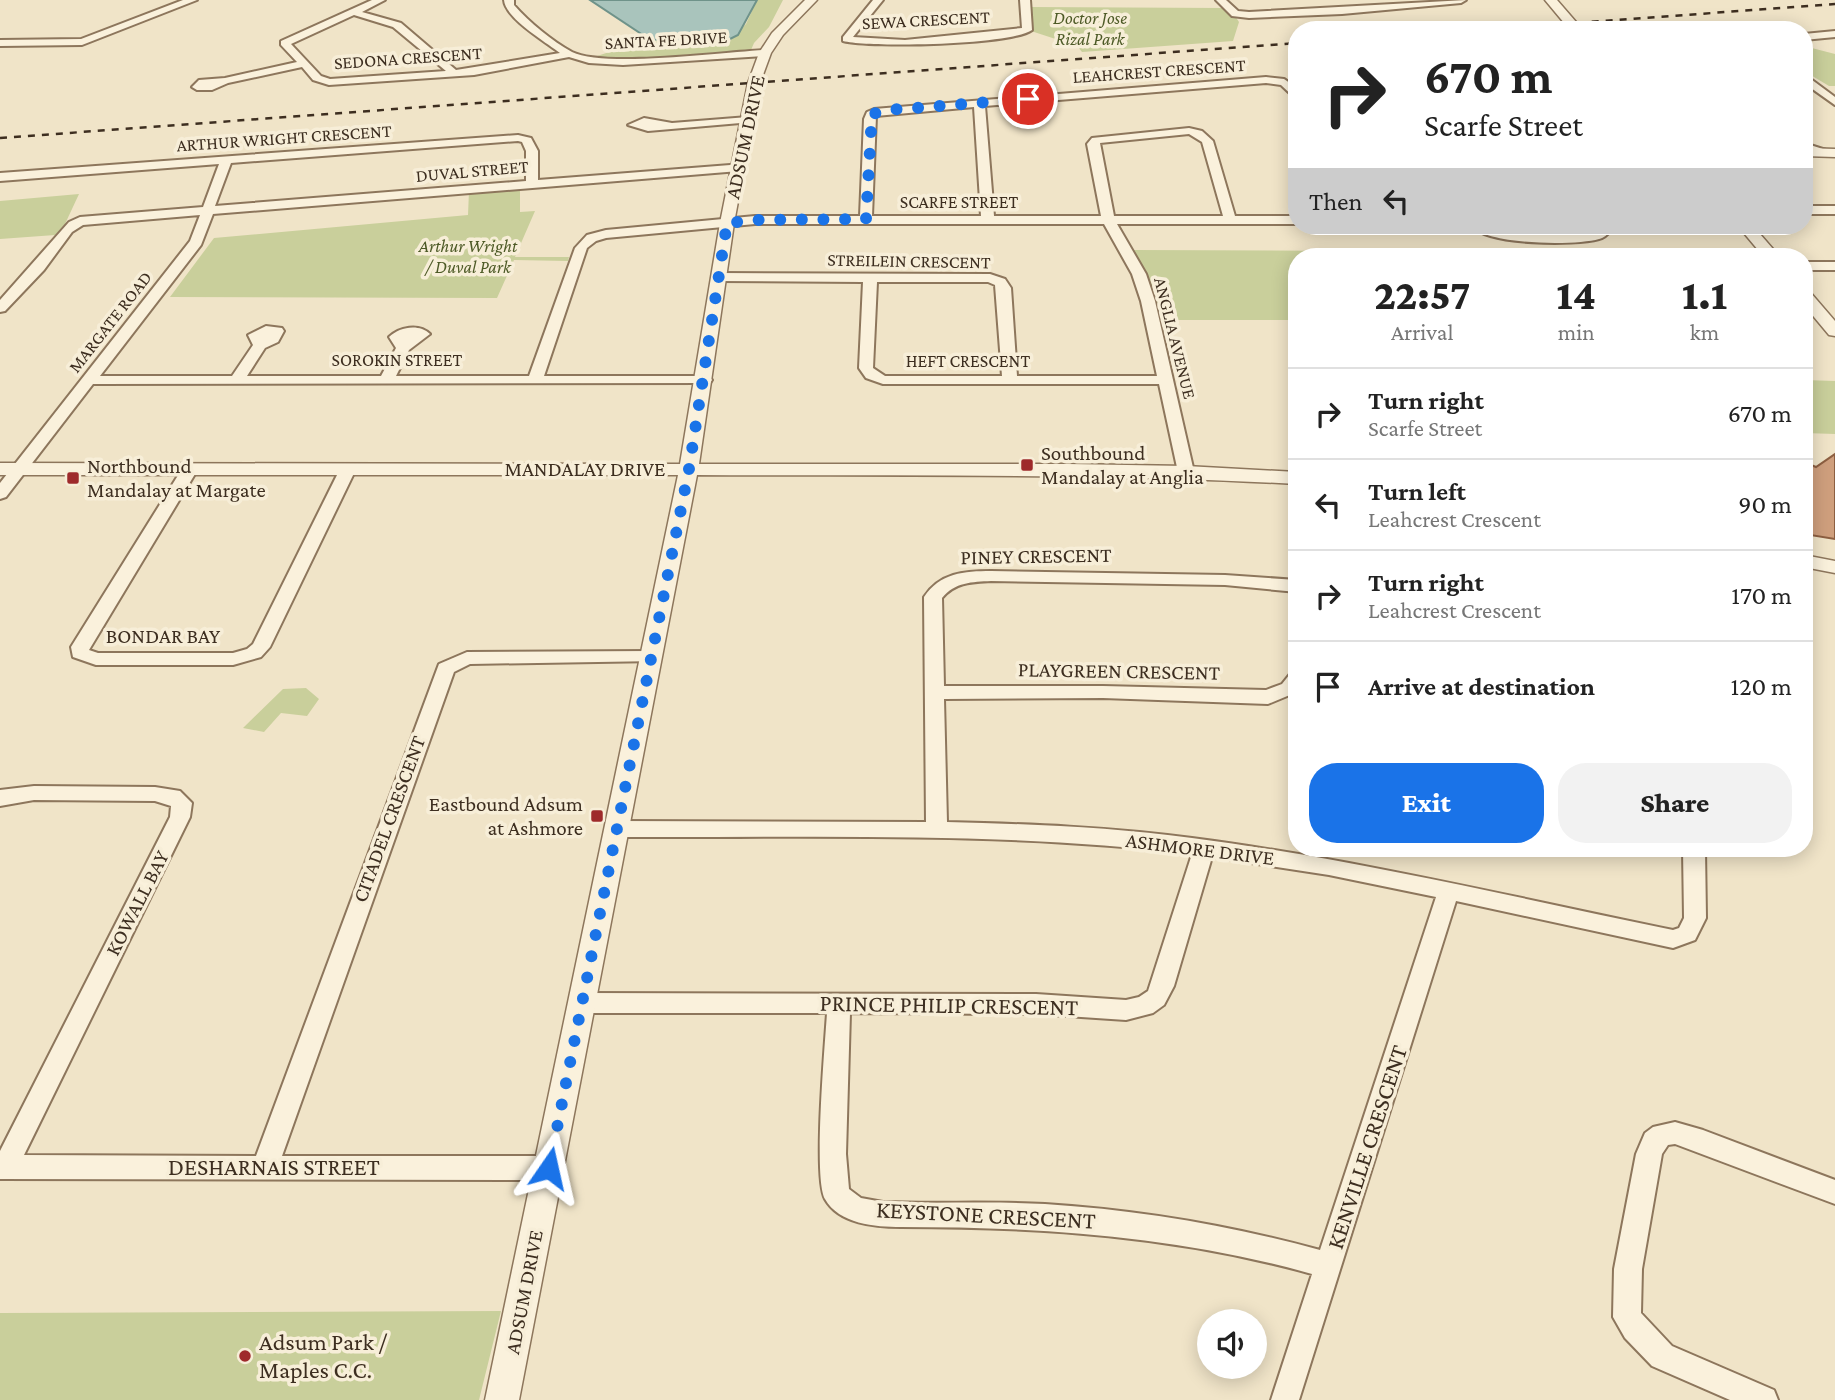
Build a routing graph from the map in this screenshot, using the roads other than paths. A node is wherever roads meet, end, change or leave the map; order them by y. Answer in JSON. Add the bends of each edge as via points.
{"nodes":[{"id":1,"x":192,"y":0,"type":"edge"},
{"id":2,"x":380,"y":0,"type":"edge"},
{"id":3,"x":509,"y":0,"type":"edge"},
{"id":4,"x":796,"y":0,"type":"edge"},
{"id":5,"x":811,"y":0,"type":"edge"},
{"id":6,"x":878,"y":0,"type":"edge"},
{"id":7,"x":1025,"y":0,"type":"edge"},
{"id":8,"x":1221,"y":0,"type":"edge"},
{"id":9,"x":1329,"y":0,"type":"edge"},
{"id":10,"x":1461,"y":0,"type":"edge"},
{"id":11,"x":1551,"y":0,"type":"edge"},
{"id":12,"x":1449,"y":1,"type":"edge"},
{"id":13,"x":1342,"y":11,"type":"junction"},
{"id":14,"x":352,"y":12,"type":"junction"},
{"id":15,"x":1569,"y":21,"type":"edge"},
{"id":16,"x":778,"y":33,"type":"junction"},
{"id":17,"x":1835,"y":34,"type":"edge"},
{"id":18,"x":1813,"y":36,"type":"edge"},
{"id":19,"x":0,"y":43,"type":"edge"},
{"id":20,"x":569,"y":54,"type":"junction"},
{"id":21,"x":765,"y":54,"type":"junction"},
{"id":22,"x":303,"y":64,"type":"junction"},
{"id":23,"x":451,"y":74,"type":"junction"},
{"id":24,"x":225,"y":81,"type":"dead end"},
{"id":25,"x":1288,"y":84,"type":"edge"},
{"id":26,"x":1813,"y":84,"type":"edge"},
{"id":27,"x":1835,"y":102,"type":"edge"},
{"id":28,"x":979,"y":103,"type":"junction"},
{"id":29,"x":748,"y":120,"type":"junction"},
{"id":30,"x":668,"y":125,"type":"dead end"},
{"id":31,"x":226,"y":160,"type":"junction"},
{"id":32,"x":739,"y":167,"type":"junction"},
{"id":33,"x":0,"y":177,"type":"edge"},
{"id":34,"x":532,"y":183,"type":"junction"},
{"id":35,"x":208,"y":210,"type":"junction"},
{"id":36,"x":1813,"y":210,"type":"edge"},
{"id":37,"x":1835,"y":210,"type":"edge"},
{"id":38,"x":866,"y":219,"type":"junction"},
{"id":39,"x":988,"y":220,"type":"junction"},
{"id":40,"x":1108,"y":220,"type":"junction"},
{"id":41,"x":1230,"y":220,"type":"junction"},
{"id":42,"x":1288,"y":220,"type":"edge"},
{"id":43,"x":727,"y":223,"type":"junction"},
{"id":44,"x":1493,"y":235,"type":"edge"},
{"id":45,"x":1598,"y":235,"type":"edge"},
{"id":46,"x":1813,"y":266,"type":"edge"},
{"id":47,"x":1835,"y":266,"type":"edge"},
{"id":48,"x":719,"y":277,"type":"junction"},
{"id":49,"x":870,"y":278,"type":"junction"},
{"id":50,"x":1813,"y":305,"type":"edge"},
{"id":51,"x":0,"y":308,"type":"edge"},
{"id":52,"x":1835,"y":331,"type":"edge"},
{"id":53,"x":260,"y":345,"type":"dead end"},
{"id":54,"x":404,"y":348,"type":"dead end"},
{"id":55,"x":237,"y":379,"type":"junction"},
{"id":56,"x":387,"y":379,"type":"junction"},
{"id":57,"x":535,"y":379,"type":"junction"},
{"id":58,"x":90,"y":380,"type":"junction"},
{"id":59,"x":705,"y":380,"type":"junction"},
{"id":60,"x":1010,"y":380,"type":"junction"},
{"id":61,"x":1165,"y":380,"type":"junction"},
{"id":62,"x":10,"y":469,"type":"edge"},
{"id":63,"x":190,"y":469,"type":"junction"},
{"id":64,"x":348,"y":469,"type":"junction"},
{"id":65,"x":689,"y":469,"type":"junction"},
{"id":66,"x":1186,"y":472,"type":"junction"},
{"id":67,"x":1288,"y":478,"type":"edge"},
{"id":68,"x":0,"y":494,"type":"edge"},
{"id":69,"x":1813,"y":563,"type":"edge"},
{"id":70,"x":1835,"y":567,"type":"edge"},
{"id":71,"x":1288,"y":585,"type":"edge"},
{"id":72,"x":651,"y":657,"type":"junction"},
{"id":73,"x":1288,"y":689,"type":"edge"},
{"id":74,"x":934,"y":693,"type":"junction"},
{"id":75,"x":0,"y":798,"type":"edge"},
{"id":76,"x":617,"y":829,"type":"junction"},
{"id":77,"x":937,"y":831,"type":"junction"},
{"id":78,"x":1204,"y":848,"type":"junction"},
{"id":79,"x":1694,"y":857,"type":"edge"},
{"id":80,"x":1448,"y":893,"type":"junction"},
{"id":81,"x":839,"y":1002,"type":"junction"},
{"id":82,"x":582,"y":1003,"type":"junction"},
{"id":83,"x":2,"y":1167,"type":"edge"},
{"id":84,"x":265,"y":1167,"type":"junction"},
{"id":85,"x":549,"y":1168,"type":"junction"},
{"id":86,"x":1835,"y":1192,"type":"edge"},
{"id":87,"x":1329,"y":1266,"type":"junction"},
{"id":88,"x":502,"y":1400,"type":"edge"},
{"id":89,"x":1285,"y":1400,"type":"edge"},
{"id":90,"x":1764,"y":1400,"type":"edge"}],
"edges":[{"from":1,"to":19,"type":"street","via":[[82,42]]},
{"from":2,"to":14,"type":"street","name":"SEDONA CRESCENT"},
{"from":3,"to":20,"type":"street","name":"SANTA FE DRIVE","via":[[520,18]]},
{"from":4,"to":16,"type":"street","name":"ADSUM DRIVE"},
{"from":5,"to":16,"type":"street","name":"ADSUM DRIVE"},
{"from":6,"to":7,"type":"street","name":"SEWA CRESCENT","via":[[847,38],[892,42],[1024,31],[1028,25]]},
{"from":8,"to":13,"type":"street","via":[[1235,14],[1243,15]]},
{"from":9,"to":13,"type":"street"},
{"from":10,"to":12,"type":"street"},
{"from":11,"to":15,"type":"street"},
{"from":12,"to":13,"type":"street"},
{"from":14,"to":22,"type":"street","name":"SEDONA CRESCENT","via":[[285,43]]},
{"from":14,"to":23,"type":"street","via":[[397,24]]},
{"from":16,"to":21,"type":"street","name":"ADSUM DRIVE"},
{"from":17,"to":18,"type":"street"},
{"from":20,"to":21,"type":"street","name":"SANTA FE DRIVE","via":[[607,62]]},
{"from":20,"to":23,"type":"street","name":"SEDONA CRESCENT"},
{"from":21,"to":29,"type":"street","name":"ADSUM DRIVE"},
{"from":22,"to":23,"type":"street","name":"SEDONA CRESCENT","via":[[317,78],[329,82]]},
{"from":22,"to":24,"type":"street"},
{"from":25,"to":28,"type":"street","name":"LEAHCREST CRESCENT","via":[[1266,80]]},
{"from":26,"to":27,"type":"street"},
{"from":28,"to":38,"type":"street","name":"LEAHCREST CRESCENT","via":[[872,114]]},
{"from":28,"to":39,"type":"street"},
{"from":29,"to":30,"type":"street"},
{"from":29,"to":32,"type":"street","name":"ADSUM DRIVE"},
{"from":31,"to":33,"type":"street","name":"ARTHUR WRIGHT CRESCENT"},
{"from":31,"to":34,"type":"street","name":"ARTHUR WRIGHT CRESCENT","via":[[518,138],[527,140],[532,150]]},
{"from":31,"to":35,"type":"street","name":"MARGATE ROAD"},
{"from":32,"to":34,"type":"street","name":"DUVAL STREET"},
{"from":32,"to":43,"type":"street","name":"ADSUM DRIVE"},
{"from":34,"to":35,"type":"street","name":"DUVAL STREET"},
{"from":35,"to":51,"type":"street","via":[[92,219],[70,225]]},
{"from":35,"to":58,"type":"street","name":"MARGATE ROAD","via":[[192,247]]},
{"from":36,"to":37,"type":"street"},
{"from":38,"to":39,"type":"street","name":"SCARFE STREET"},
{"from":38,"to":43,"type":"street","name":"SCARFE STREET"},
{"from":39,"to":40,"type":"street","name":"SCARFE STREET"},
{"from":40,"to":41,"type":"street"},
{"from":40,"to":41,"type":"street","name":"ANGLIA AVENUE","via":[[1093,144],[1096,140],[1189,131],[1207,141]]},
{"from":40,"to":61,"type":"street","name":"ANGLIA AVENUE","via":[[1139,274]]},
{"from":41,"to":42,"type":"street"},
{"from":43,"to":48,"type":"street","name":"ADSUM DRIVE"},
{"from":43,"to":57,"type":"street","name":"SCARFE STREET","via":[[606,234],[585,241]]},
{"from":44,"to":45,"type":"street"},
{"from":46,"to":47,"type":"street"},
{"from":48,"to":49,"type":"street","name":"STREILEIN CRESCENT"},
{"from":48,"to":59,"type":"street","name":"ADSUM DRIVE"},
{"from":49,"to":60,"type":"street","name":"STREILEIN CRESCENT","via":[[1000,282]]},
{"from":49,"to":60,"type":"street","name":"HEFT CRESCENT","via":[[866,368],[871,375],[902,381]]},
{"from":50,"to":52,"type":"street"},
{"from":53,"to":55,"type":"street"},
{"from":54,"to":56,"type":"street"},
{"from":55,"to":56,"type":"street","name":"SOROKIN STREET"},
{"from":55,"to":58,"type":"street","name":"SOROKIN STREET"},
{"from":56,"to":57,"type":"street","name":"SOROKIN STREET"},
{"from":57,"to":59,"type":"street","name":"SOROKIN STREET"},
{"from":58,"to":62,"type":"street","name":"MARGATE ROAD"},
{"from":59,"to":65,"type":"street","name":"ADSUM DRIVE"},
{"from":60,"to":61,"type":"street","name":"HEFT CRESCENT"},
{"from":61,"to":66,"type":"street","name":"ANGLIA AVENUE"},
{"from":62,"to":63,"type":"street","name":"MANDALAY DRIVE"},
{"from":62,"to":68,"type":"street","name":"MARGATE ROAD"},
{"from":63,"to":64,"type":"street","name":"MANDALAY DRIVE"},
{"from":63,"to":64,"type":"street","name":"BONDAR BAY","via":[[80,653],[96,659],[233,659],[254,653],[261,647]]},
{"from":64,"to":65,"type":"street","name":"MANDALAY DRIVE"},
{"from":65,"to":66,"type":"street","name":"MANDALAY DRIVE"},
{"from":65,"to":72,"type":"street","name":"ADSUM DRIVE"},
{"from":66,"to":67,"type":"street","name":"MANDALAY DRIVE"},
{"from":69,"to":70,"type":"street"},
{"from":71,"to":74,"type":"street","name":"PINEY CRESCENT","via":[[1105,577],[958,577],[941,585],[933,597]]},
{"from":72,"to":76,"type":"street","name":"ADSUM DRIVE"},
{"from":72,"to":84,"type":"street","name":"CITADEL CRESCENT","via":[[467,658],[446,668]]},
{"from":73,"to":74,"type":"street","name":"PLAYGREEN CRESCENT","via":[[1268,697]]},
{"from":74,"to":77,"type":"street","name":"PINEY CRESCENT"},
{"from":75,"to":83,"type":"street","name":"KOWALL BAY","via":[[34,793],[155,794],[173,796],[182,803],[180,817]]},
{"from":76,"to":77,"type":"street","name":"ASHMORE DRIVE"},
{"from":76,"to":82,"type":"street","name":"ADSUM DRIVE"},
{"from":77,"to":78,"type":"street","name":"ASHMORE DRIVE","via":[[1069,835]]},
{"from":78,"to":80,"type":"street","name":"ASHMORE DRIVE"},
{"from":78,"to":81,"type":"street","name":"PRINCE PHILIP CRESCENT","via":[[1162,986],[1145,1006],[1126,1010]]},
{"from":79,"to":80,"type":"street","name":"ASHMORE DRIVE","via":[[1695,918],[1687,934],[1673,939]]},
{"from":80,"to":87,"type":"street","name":"KENVILLE CRESCENT"},
{"from":81,"to":82,"type":"street","name":"PRINCE PHILIP CRESCENT"},
{"from":81,"to":87,"type":"street","name":"KEYSTONE CRESCENT","via":[[834,1179],[835,1192],[850,1206],[876,1213],[1021,1214],[1167,1227]]},
{"from":82,"to":85,"type":"street","name":"ADSUM DRIVE"},
{"from":83,"to":84,"type":"street","name":"DESHARNAIS STREET"},
{"from":84,"to":85,"type":"street","name":"DESHARNAIS STREET"},
{"from":85,"to":88,"type":"street","name":"ADSUM DRIVE"},
{"from":86,"to":90,"type":"street","via":[[1675,1133],[1654,1141],[1648,1154],[1628,1269],[1627,1317],[1662,1356]]},
{"from":87,"to":89,"type":"street","name":"KENVILLE CRESCENT"}]}
